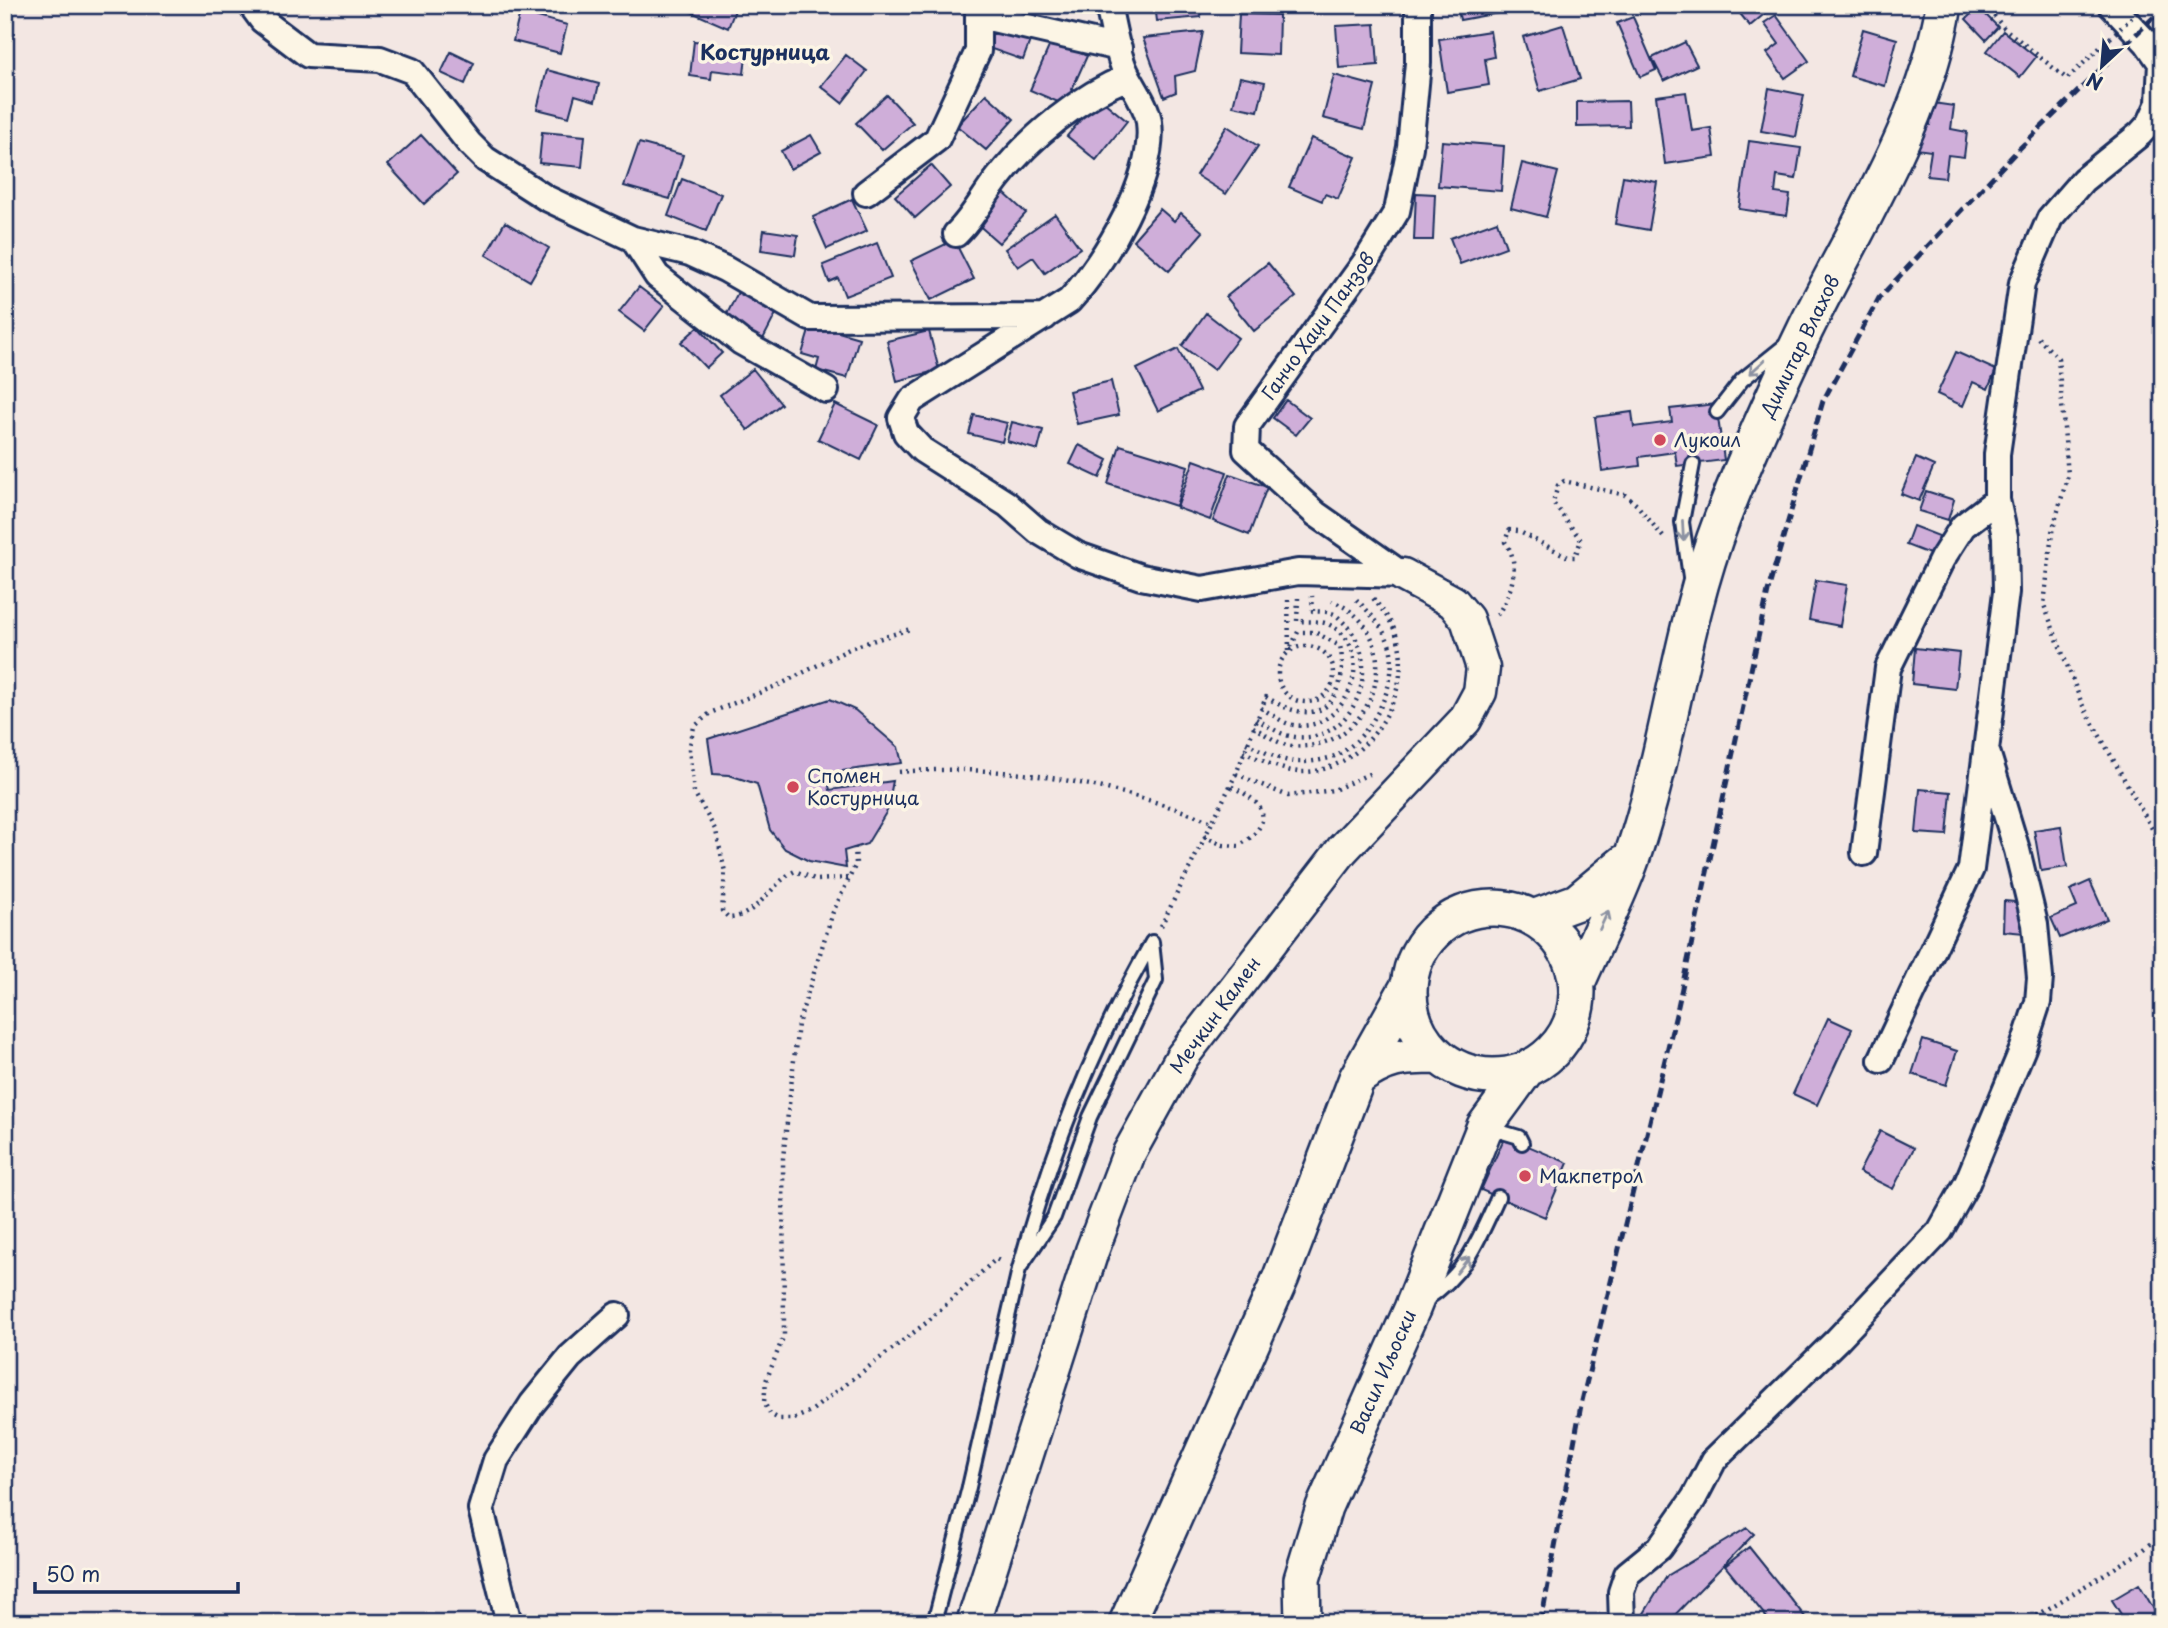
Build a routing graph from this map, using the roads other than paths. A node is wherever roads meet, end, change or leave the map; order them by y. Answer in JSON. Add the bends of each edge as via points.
{"nodes":[{"id":1,"x":251,"y":5,"type":"edge"},
{"id":2,"x":1108,"y":5,"type":"edge"},
{"id":3,"x":1418,"y":5,"type":"edge"},
{"id":4,"x":1944,"y":5,"type":"edge"},
{"id":5,"x":2111,"y":5,"type":"edge"},
{"id":6,"x":979,"y":11,"type":"edge"},
{"id":7,"x":1119,"y":48,"type":"junction"},
{"id":8,"x":1128,"y":77,"type":"junction"},
{"id":9,"x":866,"y":193,"type":"dead end"},
{"id":10,"x":956,"y":234,"type":"dead end"},
{"id":11,"x":634,"y":239,"type":"junction"},
{"id":12,"x":1045,"y":317,"type":"junction"},
{"id":13,"x":1805,"y":330,"type":"junction"},
{"id":14,"x":825,"y":390,"type":"dead end"},
{"id":15,"x":1717,"y":412,"type":"dead end"},
{"id":16,"x":1693,"y":464,"type":"dead end"},
{"id":17,"x":1997,"y":500,"type":"junction"},
{"id":18,"x":1403,"y":575,"type":"junction"},
{"id":19,"x":1696,"y":601,"type":"junction"},
{"id":20,"x":1985,"y":747,"type":"junction"},
{"id":21,"x":1864,"y":853,"type":"dead end"},
{"id":22,"x":1632,"y":856,"type":"junction"},
{"id":23,"x":1533,"y":918,"type":"junction"},
{"id":24,"x":1577,"y":983,"type":"junction"},
{"id":25,"x":1408,"y":987,"type":"junction"},
{"id":26,"x":1437,"y":1056,"type":"junction"},
{"id":27,"x":1881,"y":1060,"type":"dead end"},
{"id":28,"x":1526,"y":1070,"type":"junction"},
{"id":29,"x":1470,"y":1074,"type":"junction"},
{"id":30,"x":1357,"y":1078,"type":"junction"},
{"id":31,"x":1485,"y":1126,"type":"junction"},
{"id":32,"x":1522,"y":1143,"type":"dead end"},
{"id":33,"x":1499,"y":1197,"type":"dead end"},
{"id":34,"x":1019,"y":1269,"type":"junction"},
{"id":35,"x":1412,"y":1309,"type":"junction"},
{"id":36,"x":617,"y":1315,"type":"dead end"},
{"id":37,"x":509,"y":1623,"type":"edge"},
{"id":38,"x":934,"y":1623,"type":"edge"},
{"id":39,"x":972,"y":1623,"type":"edge"},
{"id":40,"x":1127,"y":1623,"type":"edge"},
{"id":41,"x":1303,"y":1623,"type":"edge"},
{"id":42,"x":1622,"y":1623,"type":"edge"}],
"edges":[{"from":1,"to":11,"type":"street","via":[[262,20],[308,55],[380,59],[412,71],[485,159],[546,198]]},
{"from":2,"to":7,"type":"street"},
{"from":3,"to":18,"type":"street","name":"Ганчо Хаџи Панзов","via":[[1410,147],[1396,211],[1366,261],[1265,398],[1247,426],[1244,441],[1246,450],[1290,492]]},
{"from":4,"to":13,"type":"main road","name":"Димитар Влахов","via":[[1931,59],[1888,172]]},
{"from":5,"to":17,"type":"street","via":[[2161,63],[2159,103],[2140,134],[2083,180],[2050,218],[2022,284],[1997,454]]},
{"from":6,"to":7,"type":"street"},
{"from":6,"to":9,"type":"street","via":[[978,51],[937,139]]},
{"from":7,"to":8,"type":"street"},
{"from":8,"to":10,"type":"street","via":[[1099,89],[1011,162]]},
{"from":8,"to":12,"type":"street","via":[[1149,119],[1150,150],[1116,235],[1086,282]]},
{"from":11,"to":12,"type":"street","via":[[690,253],[810,318]]},
{"from":11,"to":14,"type":"street","via":[[657,276],[741,342]]},
{"from":12,"to":18,"type":"street","via":[[912,400],[901,418],[905,433],[922,450],[1078,555],[1171,585],[1202,589],[1298,572]]},
{"from":13,"to":15,"type":"lane","one_way":true,"via":[[1742,380]]},
{"from":13,"to":19,"type":"main road","name":"Димитар Влахов","via":[[1721,522]]},
{"from":16,"to":19,"type":"lane","one_way":true,"via":[[1682,522]]},
{"from":17,"to":20,"type":"street","via":[[2005,536],[2006,592]]},
{"from":17,"to":21,"type":"street","via":[[1963,526],[1888,668]]},
{"from":18,"to":39,"type":"street","name":"Мечкин Камен","via":[[1453,602],[1467,619],[1483,668],[1480,692],[1465,720],[1342,850],[1272,936],[1182,1057],[1129,1153],[1091,1251]]},
{"from":19,"to":22,"type":"main road","name":"Димитар Влахов","via":[[1667,732]]},
{"from":20,"to":27,"type":"street","via":[[1971,869]]},
{"from":20,"to":42,"type":"street","via":[[2035,924],[2038,1002],[2023,1048],[1966,1183],[1940,1231],[1714,1460],[1659,1548],[1628,1574],[1621,1591]]},
{"from":22,"to":23,"type":"main road","via":[[1577,902]]},
{"from":24,"to":22,"type":"main road","name":"Димитар Влахов","one_way":true},
{"from":23,"to":24,"type":"main road","via":[[1555,934],[1570,957]]},
{"from":23,"to":25,"type":"main road","via":[[1501,908],[1467,911],[1437,927],[1416,954]]},
{"from":24,"to":28,"type":"main road","via":[[1576,1010],[1566,1035],[1549,1056]]},
{"from":25,"to":26,"type":"main road","via":[[1410,1013],[1420,1037]]},
{"from":25,"to":30,"type":"main road"},
{"from":26,"to":29,"type":"main road"},
{"from":26,"to":30,"type":"main road","via":[[1381,1062]]},
{"from":28,"to":29,"type":"main road","via":[[1508,1076]]},
{"from":28,"to":31,"type":"main road","name":"Васил Иљоски"},
{"from":29,"to":31,"type":"main road"},
{"from":30,"to":40,"type":"main road","via":[[1282,1277]]},
{"from":31,"to":32,"type":"lane","via":[[1519,1137]]},
{"from":31,"to":35,"type":"main road","name":"Васил Иљоски"},
{"from":35,"to":33,"type":"lane","one_way":true,"via":[[1445,1287],[1469,1260]]},
{"from":34,"to":34,"type":"lane","via":[[1054,1217],[1090,1117],[1156,980],[1152,942],[1114,1009],[1071,1110]]},
{"from":34,"to":38,"type":"lane"},
{"from":35,"to":41,"type":"main road","name":"Васил Иљоски","via":[[1309,1547],[1302,1579]]},
{"from":36,"to":37,"type":"street","via":[[570,1357],[531,1404],[496,1460],[481,1509]]}]}
